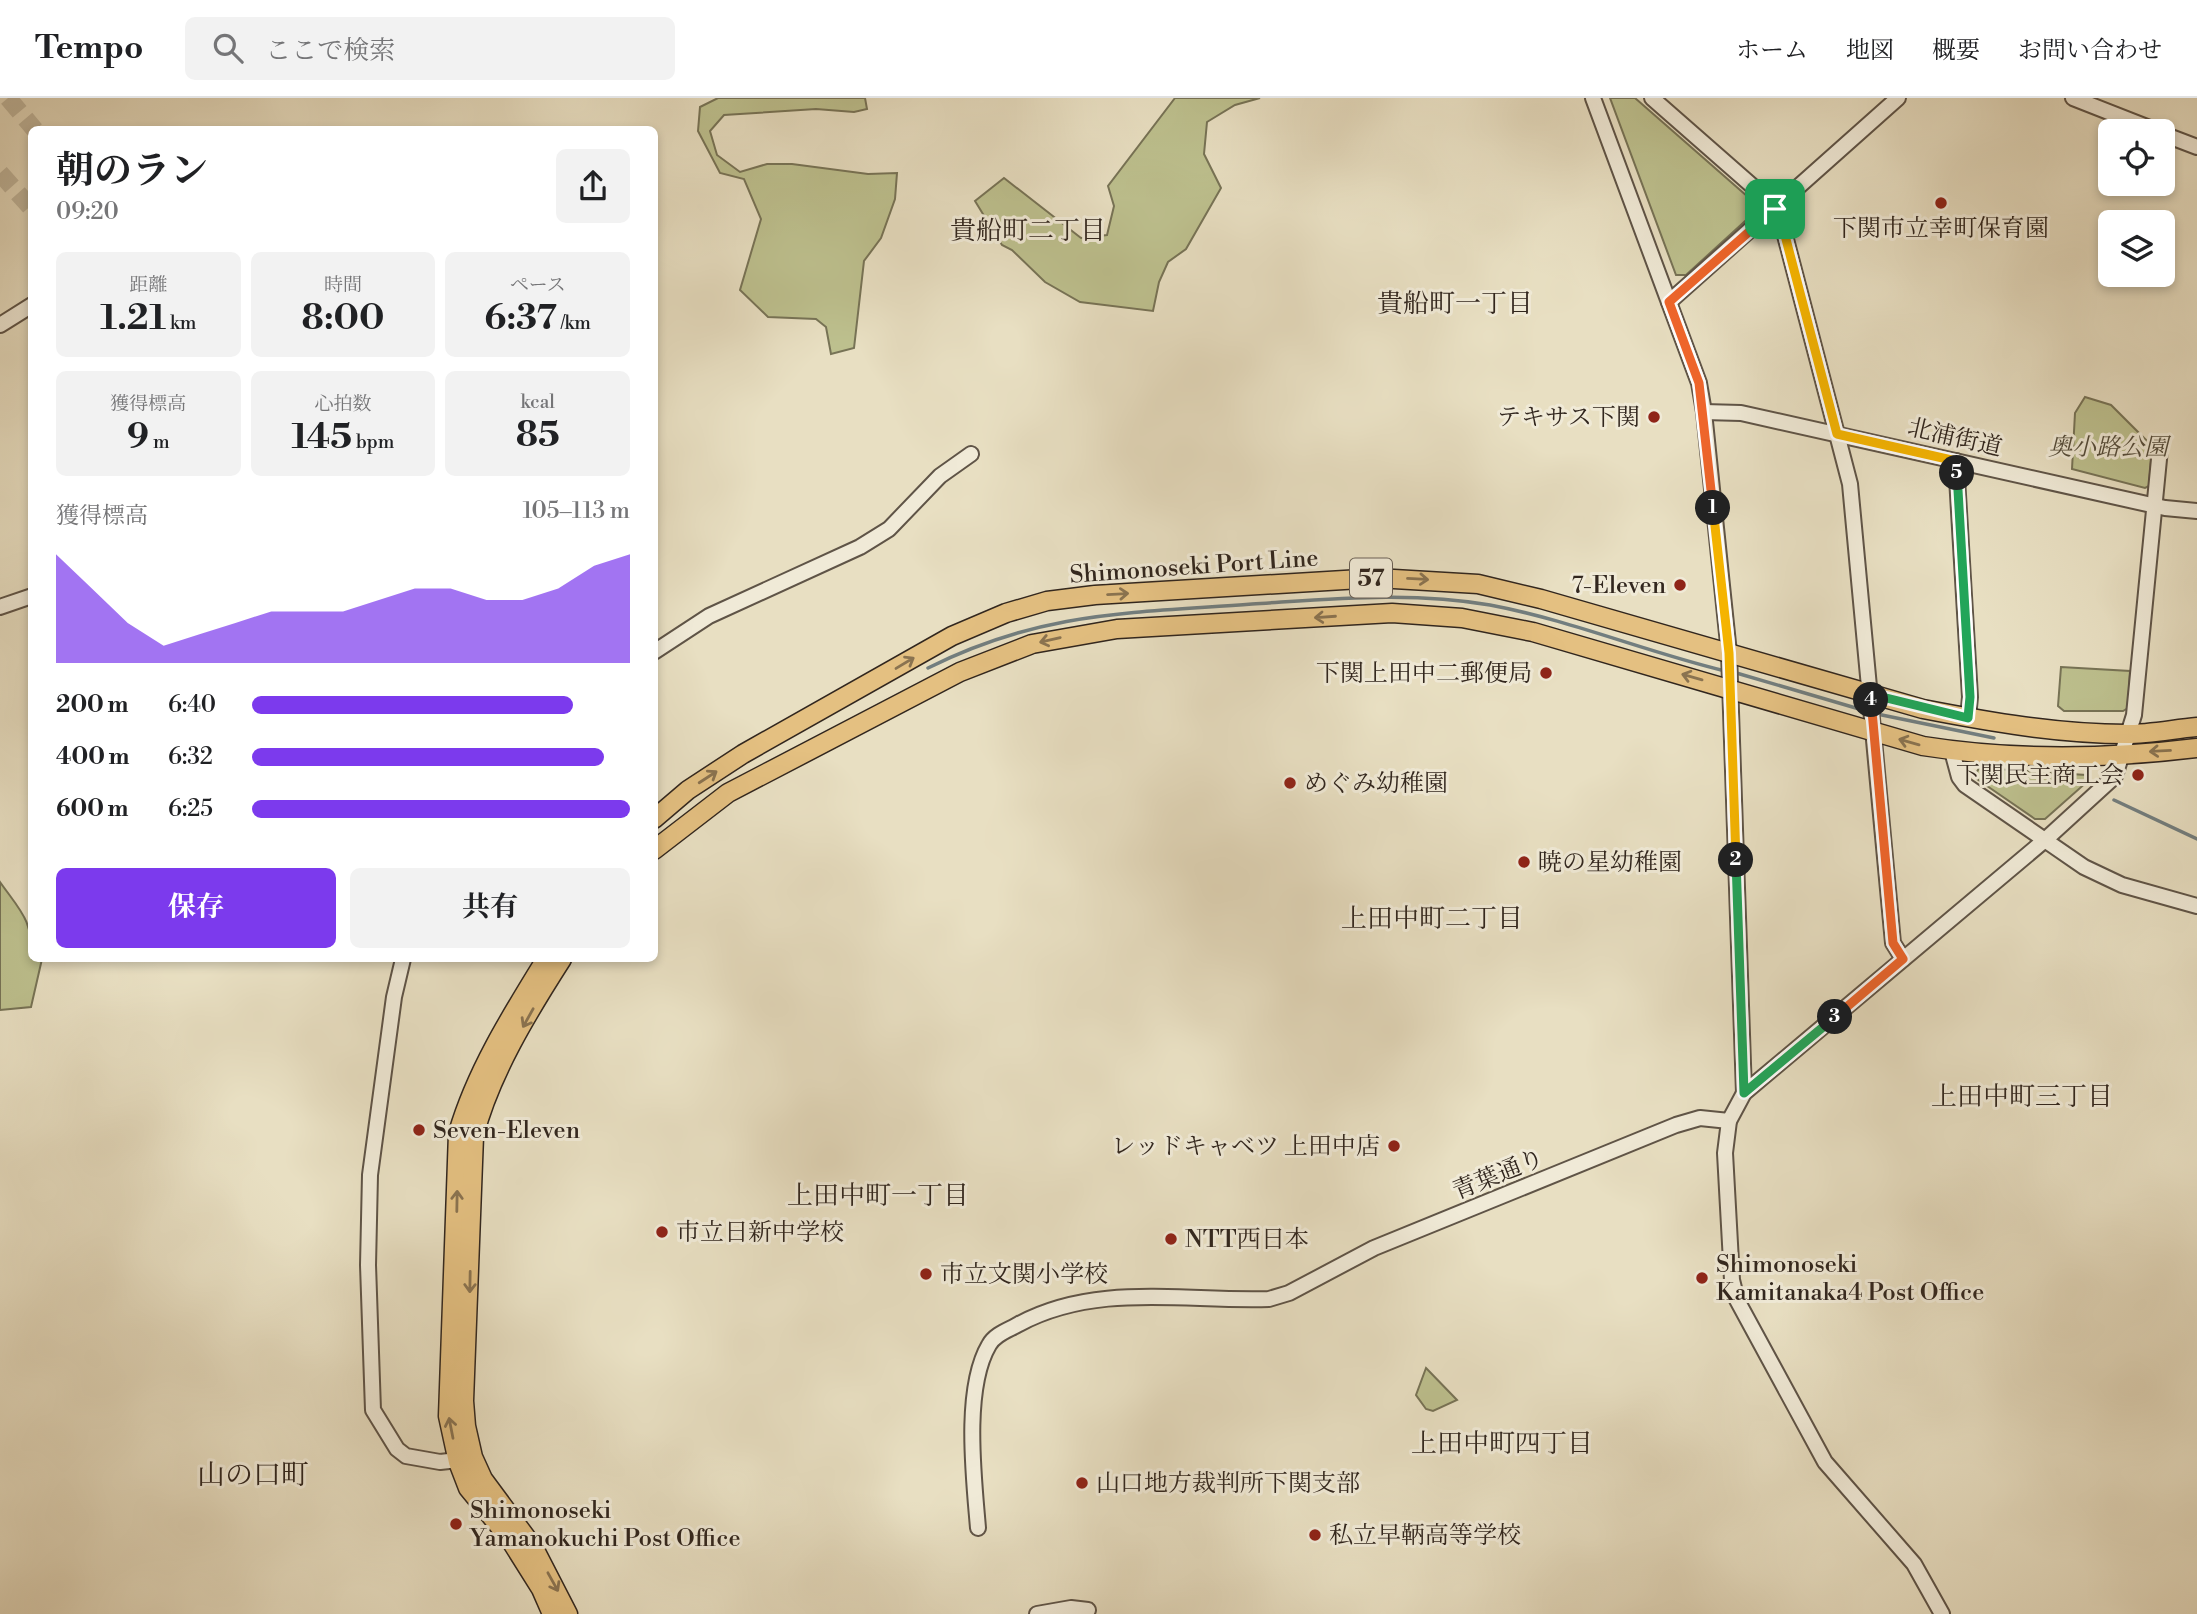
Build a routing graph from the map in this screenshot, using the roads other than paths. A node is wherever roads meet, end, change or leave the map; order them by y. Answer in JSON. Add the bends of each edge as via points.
{"nodes":[{"id":1,"x":1593,"y":98,"type":"edge"},
{"id":2,"x":1652,"y":98,"type":"edge"},
{"id":3,"x":1898,"y":98,"type":"edge"},
{"id":4,"x":2073,"y":98,"type":"edge"},
{"id":5,"x":2126,"y":119,"type":"edge"},
{"id":6,"x":2175,"y":139,"type":"edge"},
{"id":7,"x":2197,"y":147,"type":"edge"},
{"id":8,"x":1775,"y":209,"type":"junction"},
{"id":9,"x":1669,"y":302,"type":"junction"},
{"id":10,"x":28,"y":308,"type":"edge"},
{"id":11,"x":0,"y":325,"type":"edge"},
{"id":12,"x":1704,"y":412,"type":"junction"},
{"id":13,"x":1837,"y":434,"type":"junction"},
{"id":14,"x":2160,"y":449,"type":"dead end"},
{"id":15,"x":971,"y":454,"type":"dead end"},
{"id":16,"x":1956,"y":461,"type":"junction"},
{"id":17,"x":2155,"y":505,"type":"junction"},
{"id":18,"x":2197,"y":511,"type":"edge"},
{"id":19,"x":28,"y":597,"type":"edge"},
{"id":20,"x":0,"y":607,"type":"edge"},
{"id":21,"x":658,"y":649,"type":"edge"},
{"id":22,"x":1730,"y":671,"type":"junction"},
{"id":23,"x":1870,"y":698,"type":"junction"},
{"id":24,"x":1968,"y":718,"type":"junction"},
{"id":25,"x":1872,"y":727,"type":"junction"},
{"id":26,"x":2197,"y":727,"type":"edge"},
{"id":27,"x":2128,"y":734,"type":"junction"},
{"id":28,"x":2197,"y":748,"type":"edge"},
{"id":29,"x":1952,"y":751,"type":"junction"},
{"id":30,"x":2124,"y":754,"type":"junction"},
{"id":31,"x":658,"y":816,"type":"edge"},
{"id":32,"x":2045,"y":840,"type":"junction"},
{"id":33,"x":658,"y":847,"type":"edge"},
{"id":34,"x":2197,"y":906,"type":"edge"},
{"id":35,"x":1903,"y":959,"type":"junction"},
{"id":36,"x":402,"y":962,"type":"edge"},
{"id":37,"x":544,"y":962,"type":"edge"},
{"id":38,"x":560,"y":962,"type":"edge"},
{"id":39,"x":1744,"y":1093,"type":"junction"},
{"id":40,"x":1729,"y":1121,"type":"junction"},
{"id":41,"x":466,"y":1459,"type":"junction"},
{"id":42,"x":978,"y":1528,"type":"dead end"},
{"id":43,"x":1088,"y":1610,"type":"dead end"},
{"id":44,"x":552,"y":1614,"type":"edge"},
{"id":45,"x":568,"y":1614,"type":"edge"},
{"id":46,"x":1037,"y":1614,"type":"edge"},
{"id":47,"x":1942,"y":1614,"type":"edge"}],
"edges":[{"from":1,"to":9,"type":"street"},
{"from":2,"to":8,"type":"street"},
{"from":3,"to":8,"type":"street"},
{"from":4,"to":5,"type":"street"},
{"from":6,"to":7,"type":"street"},
{"from":8,"to":9,"type":"street"},
{"from":8,"to":13,"type":"street"},
{"from":9,"to":12,"type":"street","via":[[1699,383]]},
{"from":10,"to":11,"type":"street"},
{"from":12,"to":13,"type":"street","name":"北浦街道","via":[[1728,411]]},
{"from":12,"to":22,"type":"street"},
{"from":13,"to":16,"type":"street","name":"北浦街道"},
{"from":13,"to":23,"type":"street","via":[[1850,484]]},
{"from":14,"to":17,"type":"street"},
{"from":15,"to":21,"type":"street","via":[[869,541],[709,616]]},
{"from":16,"to":17,"type":"street","name":"北浦街道"},
{"from":16,"to":24,"type":"street"},
{"from":17,"to":18,"type":"street","name":"北浦街道"},
{"from":17,"to":27,"type":"street","via":[[2134,715]]},
{"from":19,"to":20,"type":"street"},
{"from":22,"to":23,"type":"main road","name":"Shimonoseki Port Line","number":"57"},
{"from":22,"to":25,"type":"main road","name":"Shimonoseki Port Line","number":"57"},
{"from":31,"to":22,"type":"main road","name":"Shimonoseki Port Line","number":"57","one_way":true,"via":[[743,754],[937,643],[1047,601],[1377,578],[1454,581],[1506,590]]},
{"from":22,"to":33,"type":"main road","name":"Shimonoseki Port Line","number":"57","one_way":true,"via":[[1511,627],[1414,614],[1084,633],[1018,648],[924,689],[728,793]]},
{"from":22,"to":39,"type":"street"},
{"from":23,"to":24,"type":"main road","name":"Shimonoseki Port Line","number":"57"},
{"from":23,"to":25,"type":"street"},
{"from":24,"to":27,"type":"main road","name":"Shimonoseki Port Line","number":"57","via":[[2049,730]]},
{"from":29,"to":25,"type":"main road","name":"Shimonoseki Port Line","number":"57","one_way":true,"via":[[1923,746]]},
{"from":25,"to":35,"type":"street","via":[[1893,943]]},
{"from":26,"to":27,"type":"main road","name":"Shimonoseki Port Line","number":"57"},
{"from":27,"to":30,"type":"street"},
{"from":28,"to":30,"type":"main road","name":"Shimonoseki Port Line","number":"57","one_way":true},
{"from":29,"to":30,"type":"main road","name":"Shimonoseki Port Line","number":"57"},
{"from":29,"to":32,"type":"street","via":[[1965,785]]},
{"from":30,"to":32,"type":"street","via":[[2111,782]]},
{"from":32,"to":34,"type":"street","via":[[2109,880]]},
{"from":32,"to":35,"type":"street"},
{"from":35,"to":39,"type":"street"},
{"from":36,"to":41,"type":"street","via":[[370,1175],[373,1410],[406,1456]]},
{"from":41,"to":37,"type":"main road","one_way":true,"via":[[448,1416],[458,1133],[508,1021]]},
{"from":38,"to":41,"type":"main road","one_way":true,"via":[[511,1047],[474,1136]]},
{"from":39,"to":40,"type":"street"},
{"from":40,"to":42,"type":"street","name":"青葉通り","via":[[1700,1118],[1676,1125],[1374,1248],[1269,1299],[1098,1298],[1042,1313],[995,1337],[983,1359],[974,1408]]},
{"from":40,"to":47,"type":"street","via":[[1725,1153],[1737,1300],[1825,1462],[1902,1549]]},
{"from":41,"to":44,"type":"main road","via":[[468,1488],[509,1538]]},
{"from":41,"to":45,"type":"main road","one_way":true,"via":[[534,1548]]},
{"from":43,"to":46,"type":"street"}]}
